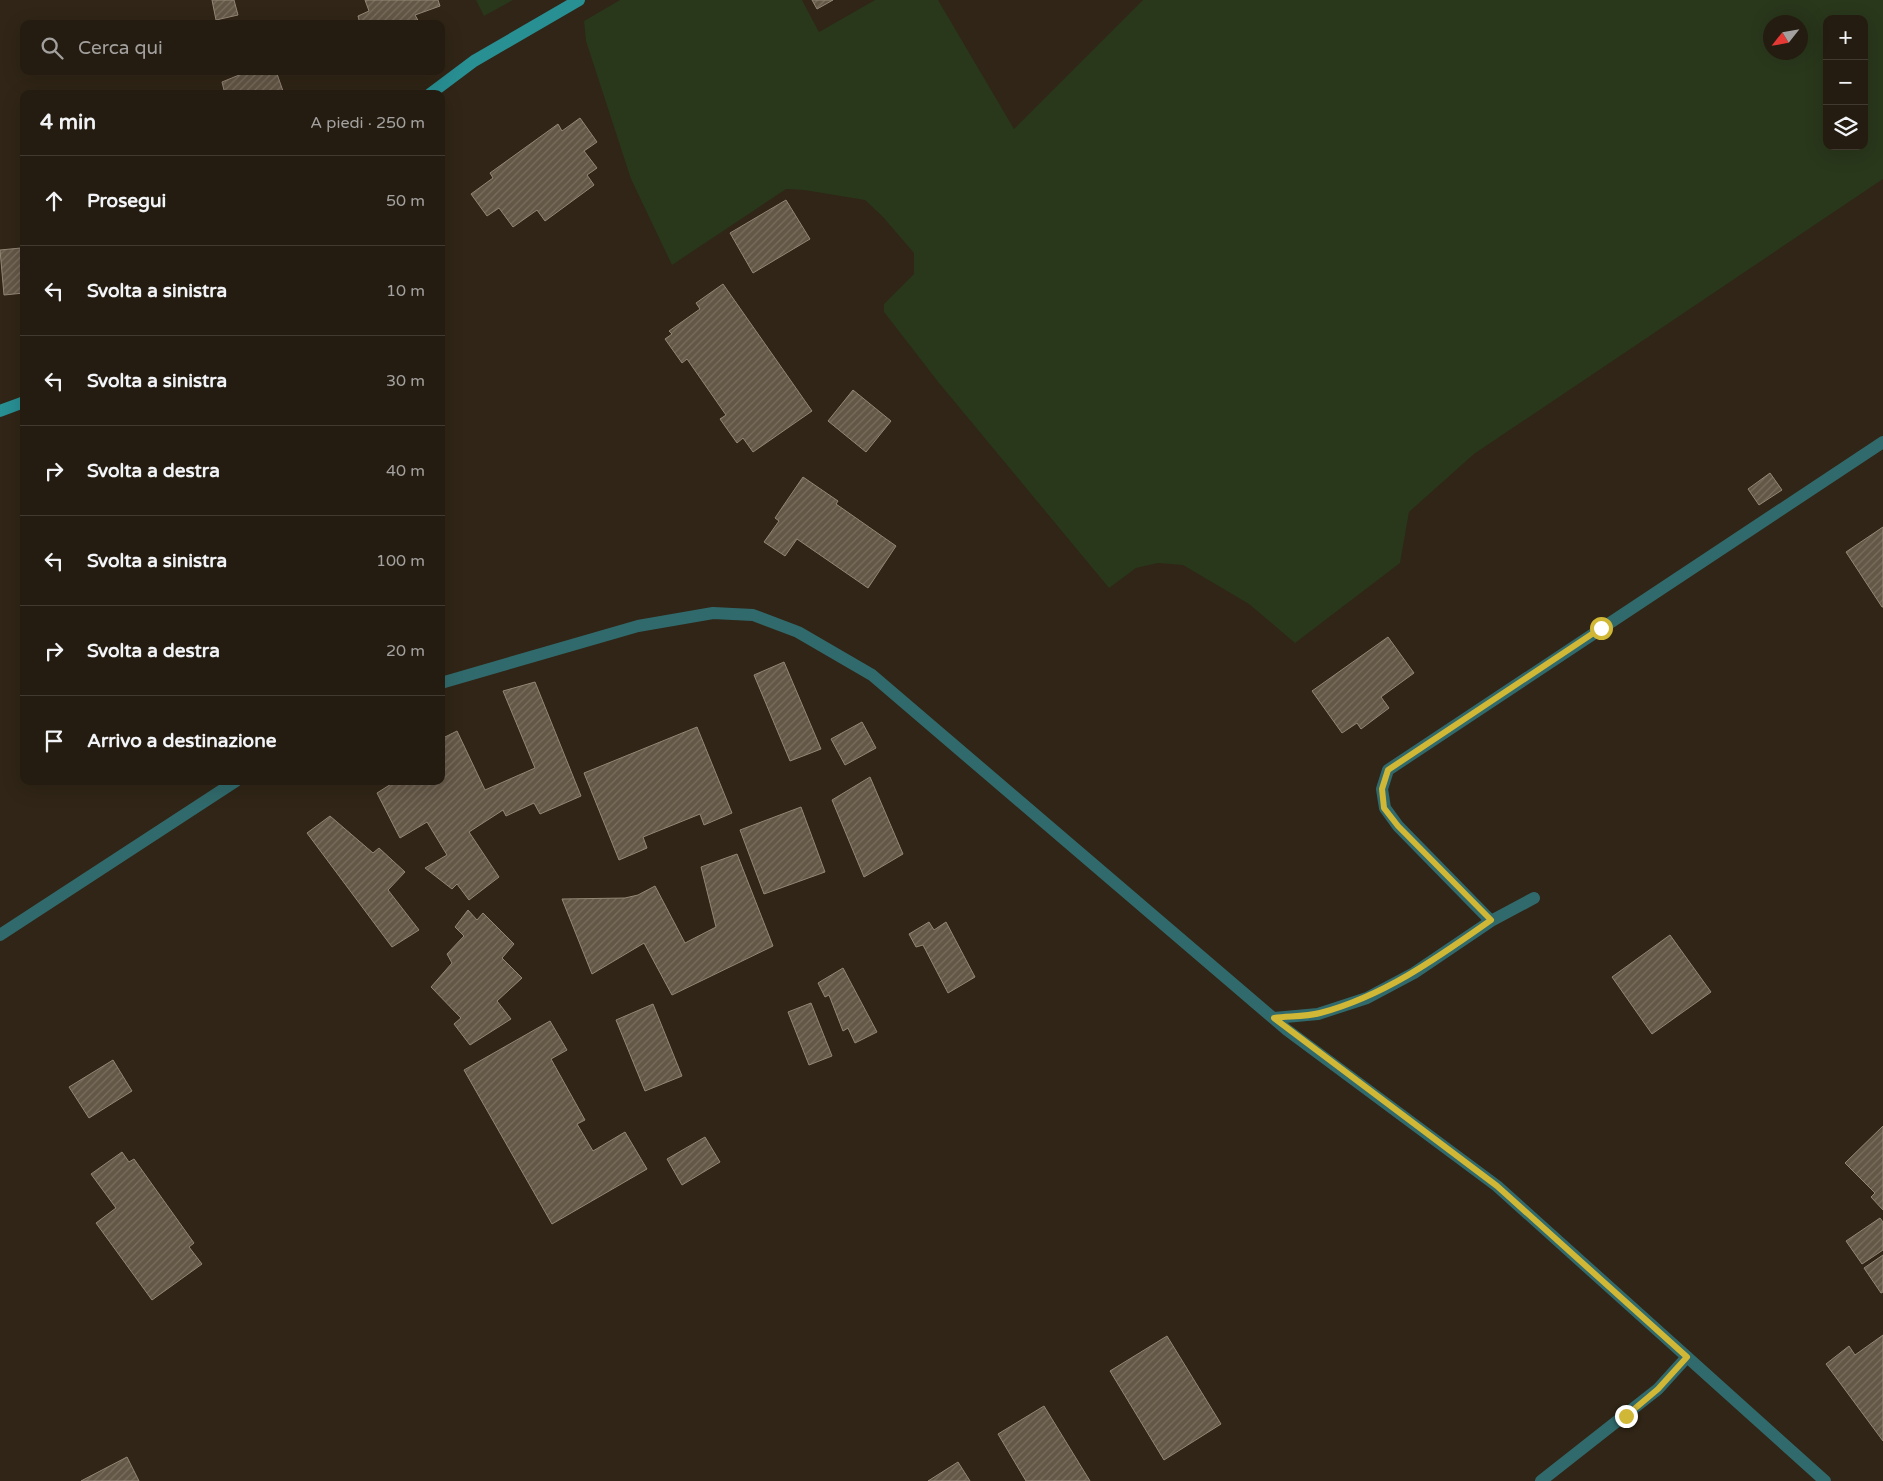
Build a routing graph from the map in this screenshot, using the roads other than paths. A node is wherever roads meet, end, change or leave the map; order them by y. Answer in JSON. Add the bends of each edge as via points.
{"nodes":[{"id":1,"x":579,"y":0,"type":"edge"},
{"id":2,"x":435,"y":90,"type":"edge"},
{"id":3,"x":20,"y":404,"type":"edge"},
{"id":4,"x":0,"y":411,"type":"edge"},
{"id":5,"x":1883,"y":442,"type":"edge"},
{"id":6,"x":445,"y":682,"type":"edge"},
{"id":7,"x":230,"y":785,"type":"edge"},
{"id":8,"x":1534,"y":898,"type":"dead end"},
{"id":9,"x":1491,"y":920,"type":"junction"},
{"id":10,"x":0,"y":935,"type":"edge"},
{"id":11,"x":1274,"y":1018,"type":"junction"},
{"id":12,"x":1687,"y":1357,"type":"junction"},
{"id":13,"x":1541,"y":1481,"type":"edge"},
{"id":14,"x":1825,"y":1481,"type":"edge"}],
"edges":[{"from":1,"to":2,"type":"main road","via":[[474,61]]},
{"from":3,"to":4,"type":"main road"},
{"from":5,"to":9,"type":"street","via":[[1388,770],[1382,789],[1384,808]]},
{"from":6,"to":11,"type":"street","via":[[638,626],[714,613],[753,615],[798,632],[872,675]]},
{"from":7,"to":10,"type":"street"},
{"from":8,"to":9,"type":"street"},
{"from":9,"to":11,"type":"street","via":[[1414,973],[1367,998],[1318,1014]]},
{"from":11,"to":12,"type":"street","via":[[1497,1186]]},
{"from":12,"to":13,"type":"street","via":[[1658,1389]]},
{"from":12,"to":14,"type":"street"}]}
